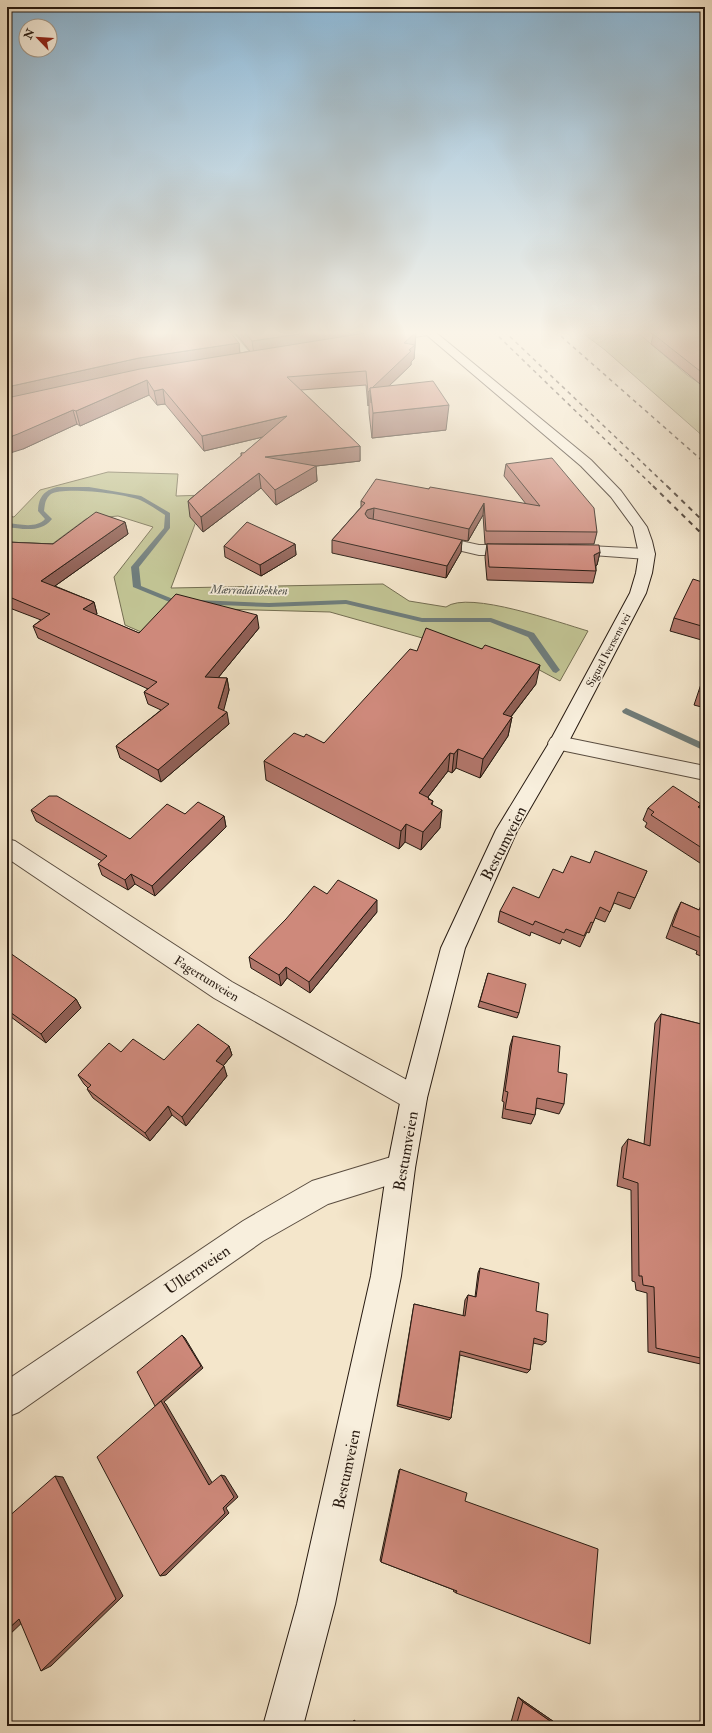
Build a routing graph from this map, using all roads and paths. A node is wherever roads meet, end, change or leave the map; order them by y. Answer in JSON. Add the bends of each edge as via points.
{"nodes":[{"id":1,"x":525,"y":412,"type":"edge"},
{"id":2,"x":419,"y":537,"type":"edge"},
{"id":3,"x":530,"y":550,"type":"edge"},
{"id":4,"x":554,"y":550,"type":"edge"},
{"id":5,"x":647,"y":554,"type":"junction"},
{"id":6,"x":558,"y":743,"type":"junction"},
{"id":7,"x":705,"y":773,"type":"edge"},
{"id":8,"x":7,"y":847,"type":"edge"},
{"id":9,"x":414,"y":1098,"type":"junction"},
{"id":10,"x":401,"y":1168,"type":"junction"},
{"id":11,"x":7,"y":1400,"type":"edge"},
{"id":12,"x":283,"y":1726,"type":"edge"}],
"edges":[{"from":1,"to":5,"type":"street","name":"Sigurd Iversens vei","via":[[586,463],[616,494],[640,527]]},
{"from":2,"to":3,"type":"street","via":[[479,550]]},
{"from":4,"to":5,"type":"street","via":[[609,550]]},
{"from":5,"to":6,"type":"street","name":"Sigurd Iversens vei","via":[[638,593]]},
{"from":6,"to":7,"type":"street"},
{"from":6,"to":9,"type":"street","name":"Bestumveien","via":[[507,830],[453,948]]},
{"from":8,"to":9,"type":"street","name":"Fagertunveien","via":[[223,990]]},
{"from":9,"to":10,"type":"street","name":"Bestumveien"},
{"from":10,"to":11,"type":"street","name":"Ullernveien","via":[[322,1190],[267,1223]]},
{"from":10,"to":12,"type":"street","name":"Bestumveien","via":[[386,1276],[365,1376],[316,1604]]}]}
